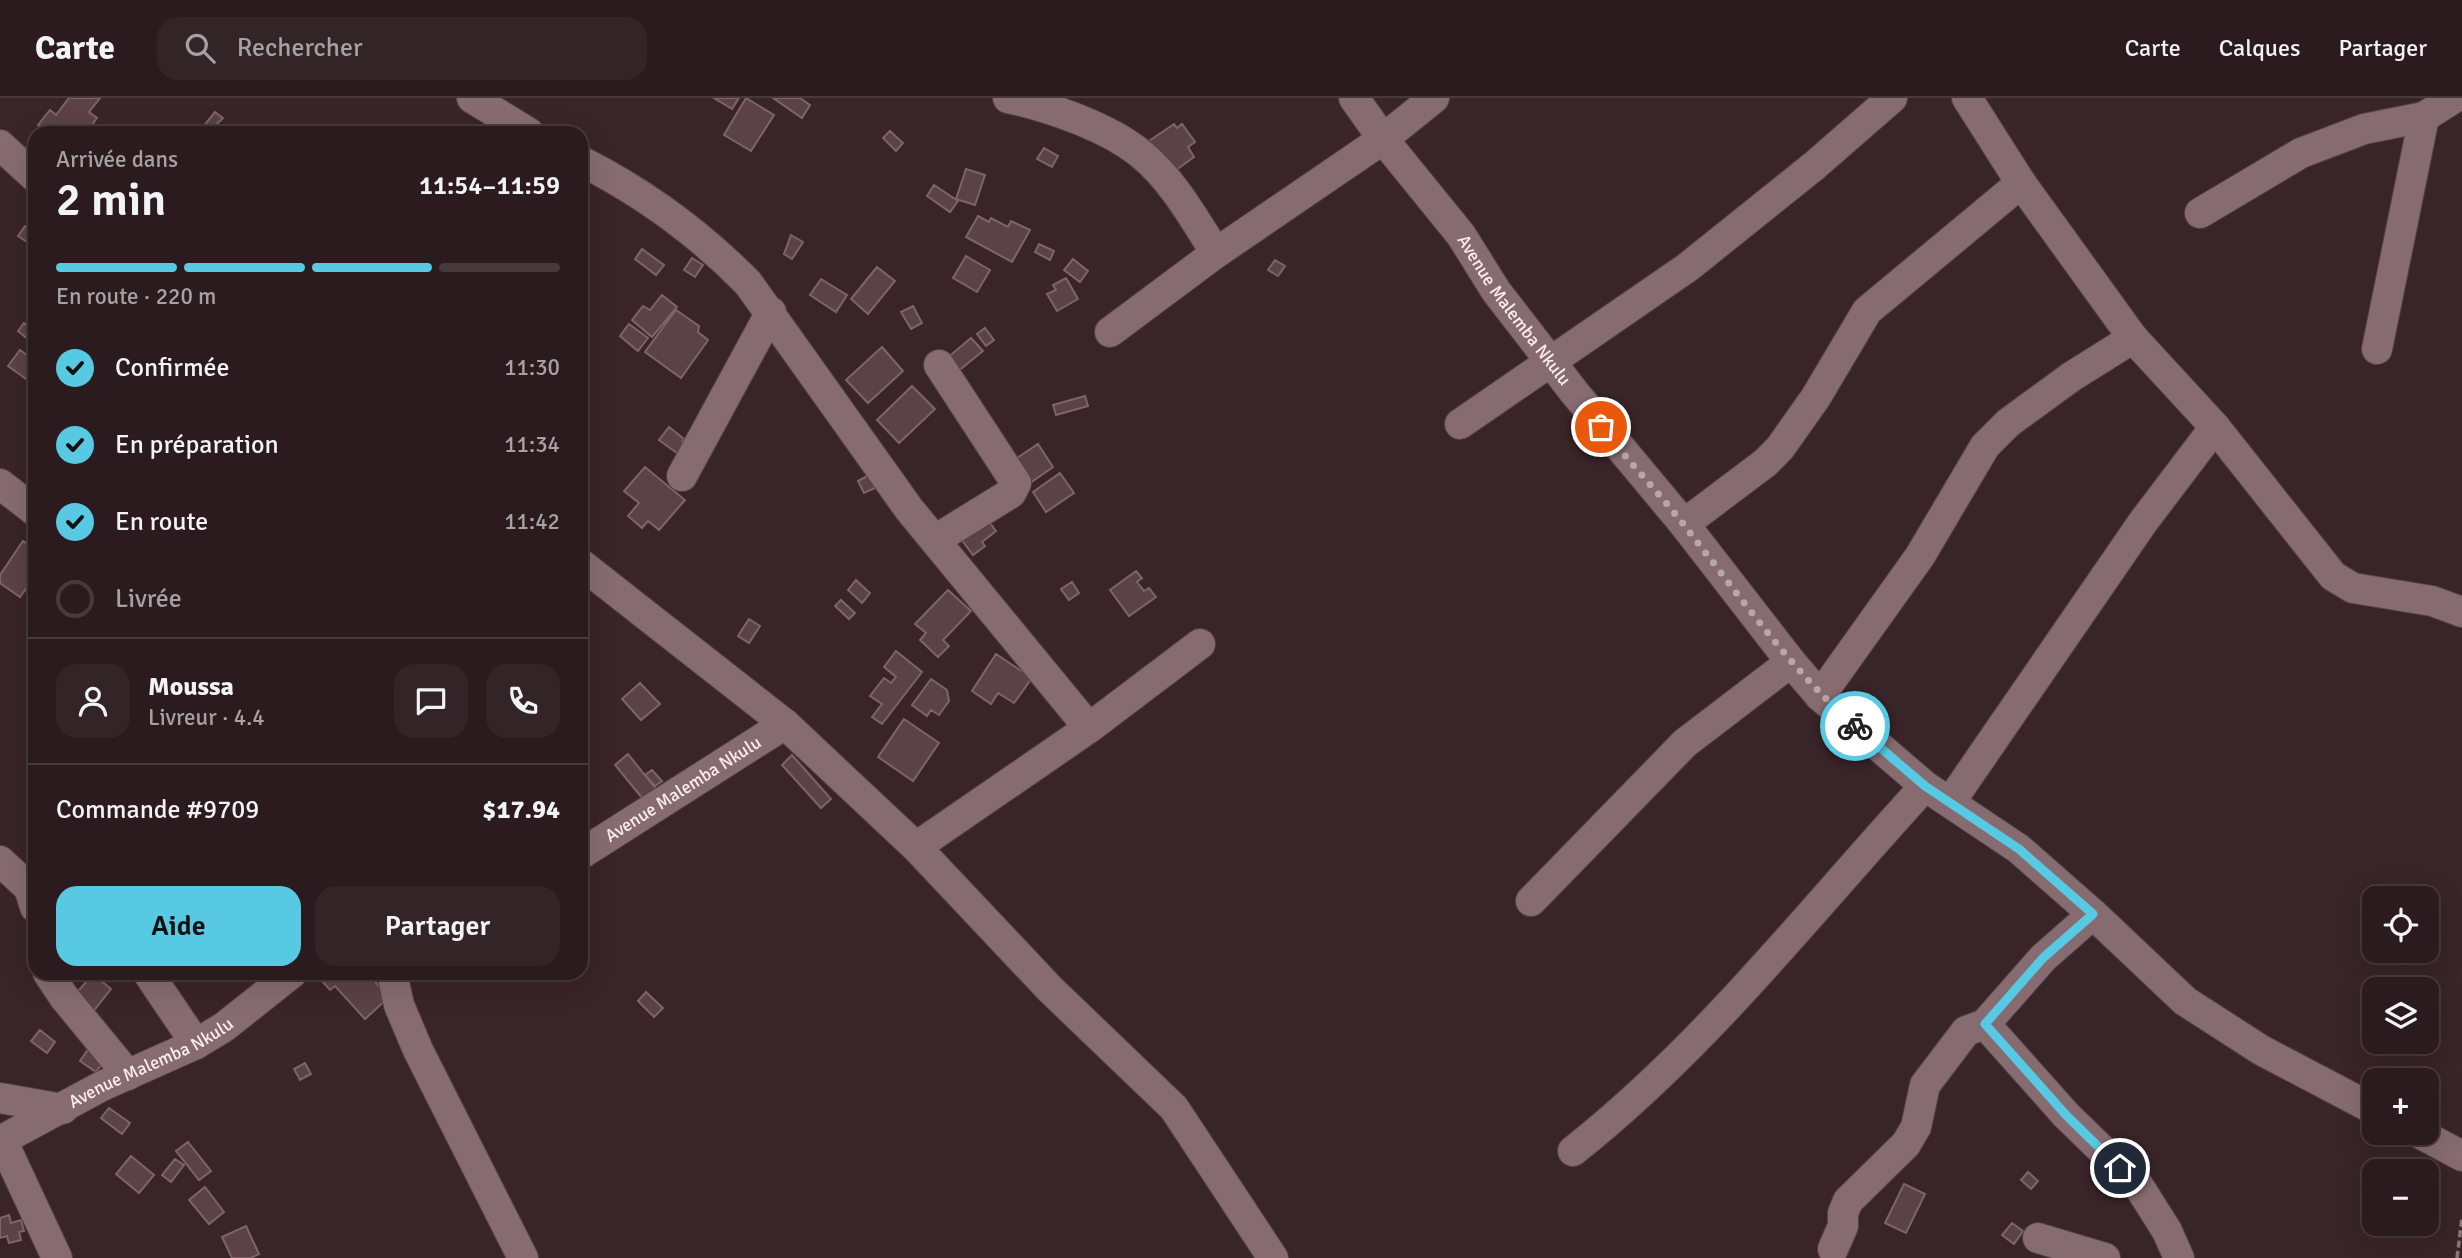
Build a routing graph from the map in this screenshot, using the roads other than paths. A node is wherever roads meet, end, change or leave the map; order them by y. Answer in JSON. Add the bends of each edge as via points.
{"nodes":[{"id":1,"x":472,"y":98,"type":"edge"},
{"id":2,"x":1008,"y":98,"type":"edge"},
{"id":3,"x":1354,"y":98,"type":"edge"},
{"id":4,"x":1434,"y":98,"type":"edge"},
{"id":5,"x":1892,"y":98,"type":"edge"},
{"id":6,"x":1967,"y":98,"type":"edge"},
{"id":7,"x":2454,"y":98,"type":"edge"},
{"id":8,"x":2424,"y":117,"type":"junction"},
{"id":9,"x":518,"y":126,"type":"edge"},
{"id":10,"x":1383,"y":139,"type":"junction"},
{"id":11,"x":0,"y":145,"type":"edge"},
{"id":12,"x":588,"y":165,"type":"edge"},
{"id":13,"x":28,"y":171,"type":"edge"},
{"id":14,"x":2021,"y":183,"type":"junction"},
{"id":15,"x":2200,"y":213,"type":"dead end"},
{"id":16,"x":1216,"y":253,"type":"junction"},
{"id":17,"x":771,"y":312,"type":"junction"},
{"id":18,"x":1110,"y":332,"type":"dead end"},
{"id":19,"x":2133,"y":338,"type":"junction"},
{"id":20,"x":2377,"y":349,"type":"dead end"},
{"id":21,"x":1551,"y":360,"type":"junction"},
{"id":22,"x":939,"y":365,"type":"dead end"},
{"id":23,"x":1460,"y":424,"type":"dead end"},
{"id":24,"x":2215,"y":427,"type":"junction"},
{"id":25,"x":682,"y":476,"type":"dead end"},
{"id":26,"x":0,"y":484,"type":"edge"},
{"id":27,"x":28,"y":506,"type":"edge"},
{"id":28,"x":1684,"y":524,"type":"junction"},
{"id":29,"x":935,"y":540,"type":"junction"},
{"id":30,"x":588,"y":569,"type":"edge"},
{"id":31,"x":2462,"y":612,"type":"edge"},
{"id":32,"x":1200,"y":644,"type":"dead end"},
{"id":33,"x":1791,"y":662,"type":"junction"},
{"id":34,"x":1820,"y":696,"type":"junction"},
{"id":35,"x":785,"y":724,"type":"junction"},
{"id":36,"x":1089,"y":728,"type":"junction"},
{"id":37,"x":1925,"y":786,"type":"junction"},
{"id":38,"x":1951,"y":801,"type":"junction"},
{"id":39,"x":916,"y":847,"type":"junction"},
{"id":40,"x":588,"y":850,"type":"edge"},
{"id":41,"x":0,"y":861,"type":"edge"},
{"id":42,"x":28,"y":889,"type":"edge"},
{"id":43,"x":1531,"y":901,"type":"dead end"},
{"id":44,"x":2093,"y":914,"type":"junction"},
{"id":45,"x":53,"y":980,"type":"edge"},
{"id":46,"x":153,"y":980,"type":"edge"},
{"id":47,"x":283,"y":980,"type":"edge"},
{"id":48,"x":393,"y":980,"type":"edge"},
{"id":49,"x":1985,"y":1024,"type":"junction"},
{"id":50,"x":196,"y":1044,"type":"junction"},
{"id":51,"x":128,"y":1076,"type":"junction"},
{"id":52,"x":0,"y":1098,"type":"edge"},
{"id":53,"x":2362,"y":1103,"type":"edge"},
{"id":54,"x":63,"y":1109,"type":"junction"},
{"id":55,"x":1,"y":1140,"type":"edge"},
{"id":56,"x":2439,"y":1144,"type":"edge"},
{"id":57,"x":1573,"y":1151,"type":"dead end"},
{"id":58,"x":2462,"y":1156,"type":"edge"},
{"id":59,"x":2038,"y":1238,"type":"dead end"},
{"id":60,"x":1833,"y":1250,"type":"dead end"},
{"id":61,"x":57,"y":1258,"type":"edge"},
{"id":62,"x":523,"y":1258,"type":"edge"},
{"id":63,"x":1273,"y":1258,"type":"edge"},
{"id":64,"x":2105,"y":1258,"type":"edge"},
{"id":65,"x":2179,"y":1258,"type":"edge"}],
"edges":[{"from":1,"to":9,"type":"street"},
{"from":2,"to":16,"type":"street","via":[[1060,111],[1141,154],[1182,201]]},
{"from":3,"to":10,"type":"street","name":"Avenue Malemba Nkulu"},
{"from":4,"to":10,"type":"street"},
{"from":5,"to":21,"type":"street","via":[[1688,267]]},
{"from":6,"to":14,"type":"street"},
{"from":7,"to":8,"type":"street"},
{"from":8,"to":15,"type":"street","via":[[2364,129],[2301,153]]},
{"from":8,"to":20,"type":"street"},
{"from":10,"to":16,"type":"street"},
{"from":10,"to":21,"type":"street","name":"Avenue Malemba Nkulu","via":[[1440,208]]},
{"from":11,"to":13,"type":"street"},
{"from":12,"to":17,"type":"street","via":[[648,200],[711,248]]},
{"from":14,"to":19,"type":"street"},
{"from":14,"to":28,"type":"street","via":[[1867,311],[1780,448]]},
{"from":16,"to":18,"type":"street"},
{"from":17,"to":25,"type":"street"},
{"from":17,"to":29,"type":"street","via":[[883,475]]},
{"from":19,"to":24,"type":"street"},
{"from":19,"to":34,"type":"street","via":[[2061,384],[1985,446],[1920,556]]},
{"from":21,"to":23,"type":"street"},
{"from":21,"to":28,"type":"street","name":"Avenue Malemba Nkulu"},
{"from":22,"to":29,"type":"street","via":[[1016,483],[1011,493]]},
{"from":24,"to":31,"type":"street","via":[[2339,581],[2367,592],[2432,600]]},
{"from":24,"to":38,"type":"street","via":[[2143,522]]},
{"from":26,"to":27,"type":"street"},
{"from":28,"to":33,"type":"street","name":"Avenue Malemba Nkulu"},
{"from":29,"to":36,"type":"street"},
{"from":30,"to":35,"type":"street"},
{"from":32,"to":36,"type":"street"},
{"from":33,"to":34,"type":"street","name":"Avenue Malemba Nkulu"},
{"from":33,"to":43,"type":"street","via":[[1685,743]]},
{"from":34,"to":37,"type":"street","name":"Avenue Malemba Nkulu"},
{"from":35,"to":39,"type":"street"},
{"from":35,"to":40,"type":"street","name":"Avenue Malemba Nkulu"},
{"from":36,"to":39,"type":"street"},
{"from":37,"to":38,"type":"street","name":"Avenue Malemba Nkulu"},
{"from":37,"to":57,"type":"street","via":[[1723,1014]]},
{"from":38,"to":44,"type":"street","name":"Avenue Malemba Nkulu","via":[[2019,849]]},
{"from":39,"to":63,"type":"street","via":[[1050,989],[1174,1108]]},
{"from":41,"to":42,"type":"street"},
{"from":44,"to":49,"type":"street","via":[[2043,958]]},
{"from":44,"to":53,"type":"street","name":"Avenue Malemba Nkulu","via":[[2185,1001],[2261,1050]]},
{"from":45,"to":51,"type":"street"},
{"from":46,"to":50,"type":"street"},
{"from":47,"to":50,"type":"street","name":"Avenue Malemba Nkulu"},
{"from":48,"to":62,"type":"street","via":[[398,1005],[418,1050]]},
{"from":49,"to":60,"type":"street","via":[[1966,1031],[1925,1085],[1916,1127],[1906,1144],[1848,1201]]},
{"from":49,"to":65,"type":"street","via":[[2066,1115],[2138,1185]]},
{"from":50,"to":51,"type":"street","name":"Avenue Malemba Nkulu"},
{"from":51,"to":54,"type":"street","name":"Avenue Malemba Nkulu"},
{"from":52,"to":54,"type":"street"},
{"from":54,"to":55,"type":"street","name":"Avenue Malemba Nkulu"},
{"from":55,"to":61,"type":"street"},
{"from":56,"to":58,"type":"street"},
{"from":59,"to":64,"type":"street"}]}
